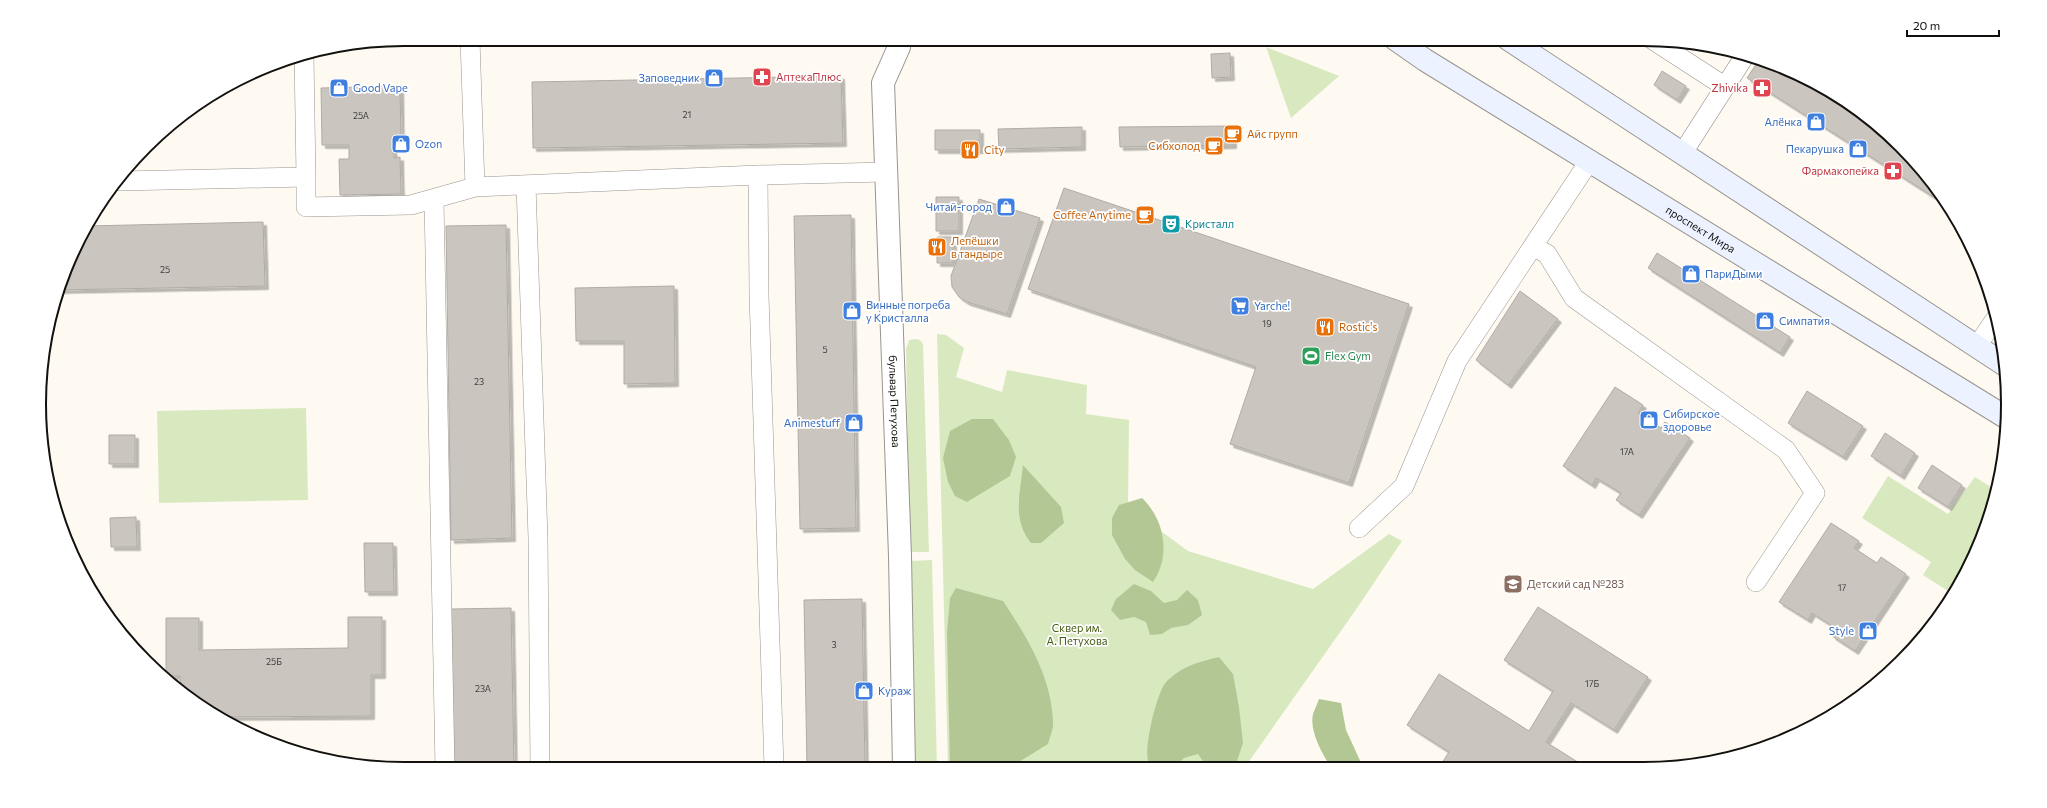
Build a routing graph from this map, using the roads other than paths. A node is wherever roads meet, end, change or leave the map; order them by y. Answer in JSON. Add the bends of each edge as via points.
{"nodes":[{"id":1,"x":470,"y":46,"type":"edge"},
{"id":2,"x":900,"y":46,"type":"edge"},
{"id":3,"x":1405,"y":46,"type":"edge"},
{"id":4,"x":1519,"y":46,"type":"edge"},
{"id":5,"x":1663,"y":47,"type":"edge"},
{"id":6,"x":304,"y":60,"type":"edge"},
{"id":7,"x":1742,"y":60,"type":"edge"},
{"id":8,"x":1724,"y":86,"type":"junction"},
{"id":9,"x":1682,"y":154,"type":"junction"},
{"id":10,"x":1590,"y":160,"type":"junction"},
{"id":11,"x":885,"y":172,"type":"junction"},
{"id":12,"x":758,"y":175,"type":"junction"},
{"id":13,"x":306,"y":177,"type":"junction"},
{"id":14,"x":124,"y":181,"type":"edge"},
{"id":15,"x":526,"y":185,"type":"junction"},
{"id":16,"x":476,"y":187,"type":"junction"},
{"id":17,"x":434,"y":200,"type":"junction"},
{"id":18,"x":1533,"y":246,"type":"junction"},
{"id":19,"x":1992,"y":324,"type":"edge"},
{"id":20,"x":1977,"y":346,"type":"junction"},
{"id":21,"x":1998,"y":360,"type":"edge"},
{"id":22,"x":2001,"y":414,"type":"edge"},
{"id":23,"x":1359,"y":528,"type":"dead end"},
{"id":24,"x":1756,"y":582,"type":"dead end"},
{"id":25,"x":445,"y":762,"type":"edge"},
{"id":26,"x":540,"y":762,"type":"edge"},
{"id":27,"x":774,"y":762,"type":"edge"},
{"id":28,"x":904,"y":762,"type":"edge"}],
"edges":[{"from":1,"to":16,"type":"lane"},
{"from":2,"to":11,"type":"street","name":"бульвар Петухова","via":[[883,83]]},
{"from":3,"to":10,"type":"main road","name":"проспект Мира"},
{"from":4,"to":9,"type":"main road"},
{"from":5,"to":8,"type":"lane"},
{"from":6,"to":13,"type":"lane"},
{"from":7,"to":8,"type":"lane"},
{"from":8,"to":9,"type":"lane"},
{"from":9,"to":20,"type":"main road"},
{"from":10,"to":18,"type":"lane"},
{"from":10,"to":22,"type":"main road","name":"проспект Мира"},
{"from":11,"to":12,"type":"lane"},
{"from":11,"to":28,"type":"street","name":"бульвар Петухова","via":[[900,556]]},
{"from":12,"to":15,"type":"lane"},
{"from":12,"to":27,"type":"lane"},
{"from":13,"to":14,"type":"lane"},
{"from":13,"to":17,"type":"lane","via":[[306,207],[411,205]]},
{"from":15,"to":16,"type":"lane"},
{"from":15,"to":26,"type":"lane","via":[[538,538]]},
{"from":16,"to":17,"type":"lane"},
{"from":17,"to":25,"type":"lane"},
{"from":18,"to":23,"type":"lane","via":[[1457,361],[1404,486]]},
{"from":18,"to":24,"type":"lane","via":[[1547,254],[1574,298],[1786,450],[1815,493]]},
{"from":19,"to":20,"type":"lane"},
{"from":20,"to":21,"type":"main road"}]}
